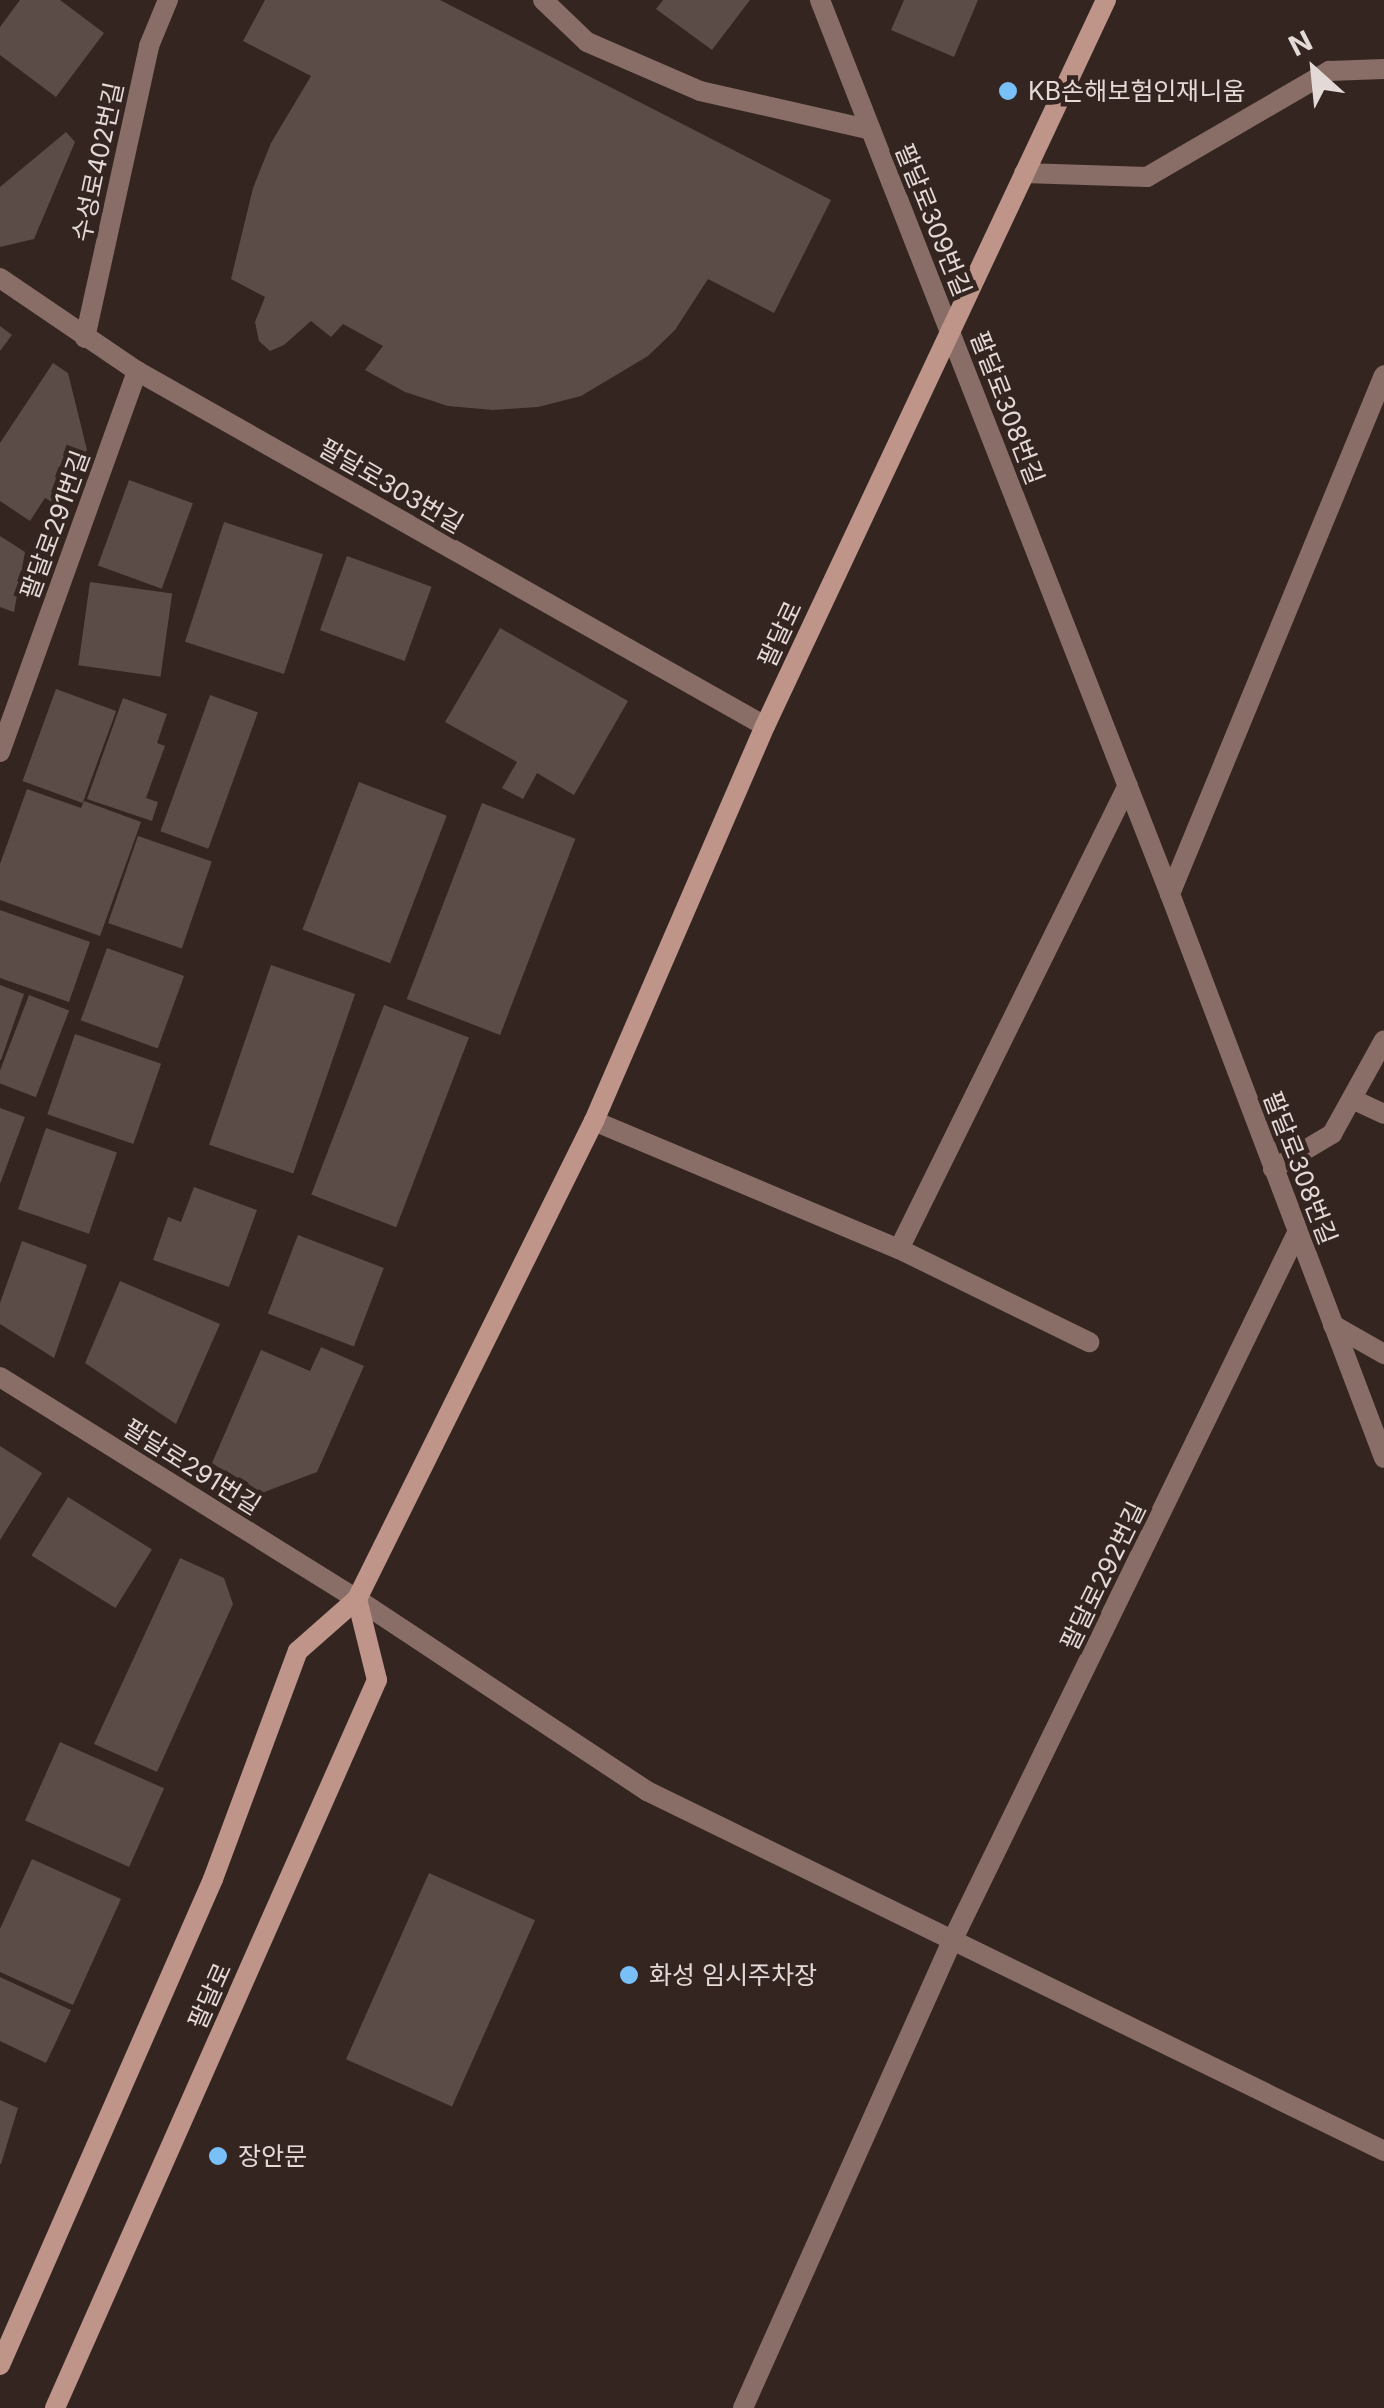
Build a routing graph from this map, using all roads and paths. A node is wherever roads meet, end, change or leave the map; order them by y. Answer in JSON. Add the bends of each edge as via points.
{"nodes":[{"id":1,"x":168,"y":0,"type":"edge"},
{"id":2,"x":543,"y":0,"type":"edge"},
{"id":3,"x":820,"y":0,"type":"edge"},
{"id":4,"x":1106,"y":0,"type":"edge"},
{"id":5,"x":1384,"y":68,"type":"edge"},
{"id":6,"x":871,"y":130,"type":"junction"},
{"id":7,"x":1024,"y":173,"type":"junction"},
{"id":8,"x":0,"y":278,"type":"edge"},
{"id":9,"x":949,"y":328,"type":"junction"},
{"id":10,"x":86,"y":338,"type":"junction"},
{"id":11,"x":138,"y":371,"type":"junction"},
{"id":12,"x":1384,"y":376,"type":"edge"},
{"id":13,"x":765,"y":726,"type":"junction"},
{"id":14,"x":0,"y":752,"type":"edge"},
{"id":15,"x":1128,"y":784,"type":"junction"},
{"id":16,"x":1170,"y":894,"type":"junction"},
{"id":17,"x":1384,"y":1040,"type":"edge"},
{"id":18,"x":1352,"y":1098,"type":"junction"},
{"id":19,"x":1384,"y":1114,"type":"edge"},
{"id":20,"x":594,"y":1121,"type":"junction"},
{"id":21,"x":1272,"y":1169,"type":"junction"},
{"id":22,"x":1298,"y":1233,"type":"junction"},
{"id":23,"x":898,"y":1249,"type":"junction"},
{"id":24,"x":1333,"y":1326,"type":"junction"},
{"id":25,"x":1089,"y":1342,"type":"dead end"},
{"id":26,"x":1384,"y":1354,"type":"edge"},
{"id":27,"x":0,"y":1378,"type":"edge"},
{"id":28,"x":1384,"y":1458,"type":"edge"},
{"id":29,"x":357,"y":1599,"type":"junction"},
{"id":30,"x":952,"y":1941,"type":"junction"},
{"id":31,"x":1384,"y":2151,"type":"edge"},
{"id":32,"x":0,"y":2364,"type":"edge"},
{"id":33,"x":55,"y":2408,"type":"edge"},
{"id":34,"x":743,"y":2408,"type":"edge"}],
"edges":[{"from":1,"to":10,"type":"street","name":"수성로402번길","via":[[148,46]]},
{"from":2,"to":6,"type":"street","name":"팔달로309번길","via":[[587,42],[700,91]]},
{"from":3,"to":6,"type":"street","name":"팔달로309번길"},
{"from":4,"to":7,"type":"main road","name":"팔달로"},
{"from":5,"to":7,"type":"street","via":[[1329,71],[1147,177]]},
{"from":6,"to":9,"type":"street","name":"팔달로309번길"},
{"from":7,"to":9,"type":"main road","name":"팔달로"},
{"from":8,"to":10,"type":"street","name":"팔달로303번길"},
{"from":9,"to":13,"type":"main road","name":"팔달로"},
{"from":9,"to":15,"type":"street","name":"팔달로308번길"},
{"from":10,"to":11,"type":"street","name":"팔달로303번길"},
{"from":11,"to":13,"type":"street","name":"팔달로303번길"},
{"from":11,"to":14,"type":"street","name":"팔달로291번길"},
{"from":12,"to":16,"type":"street"},
{"from":13,"to":20,"type":"main road","name":"팔달로"},
{"from":15,"to":16,"type":"street","name":"팔달로308번길"},
{"from":15,"to":23,"type":"street"},
{"from":16,"to":21,"type":"street","name":"팔달로308번길"},
{"from":17,"to":18,"type":"street"},
{"from":18,"to":19,"type":"street"},
{"from":18,"to":21,"type":"street","via":[[1332,1134]]},
{"from":20,"to":23,"type":"street"},
{"from":20,"to":29,"type":"main road","name":"팔달로"},
{"from":21,"to":22,"type":"street","name":"팔달로308번길"},
{"from":22,"to":24,"type":"street","name":"팔달로308번길"},
{"from":22,"to":30,"type":"street","name":"팔달로292번길"},
{"from":23,"to":25,"type":"street"},
{"from":24,"to":26,"type":"street"},
{"from":24,"to":28,"type":"street","name":"팔달로308번길"},
{"from":27,"to":29,"type":"street","name":"팔달로291번길"},
{"from":29,"to":30,"type":"street","via":[[646,1791]]},
{"from":29,"to":32,"type":"main road","name":"팔달로","via":[[298,1651],[213,1879]]},
{"from":29,"to":33,"type":"main road","name":"팔달로","via":[[377,1680]]},
{"from":30,"to":31,"type":"street"},
{"from":30,"to":34,"type":"street","name":"팔달로292번길"}]}
